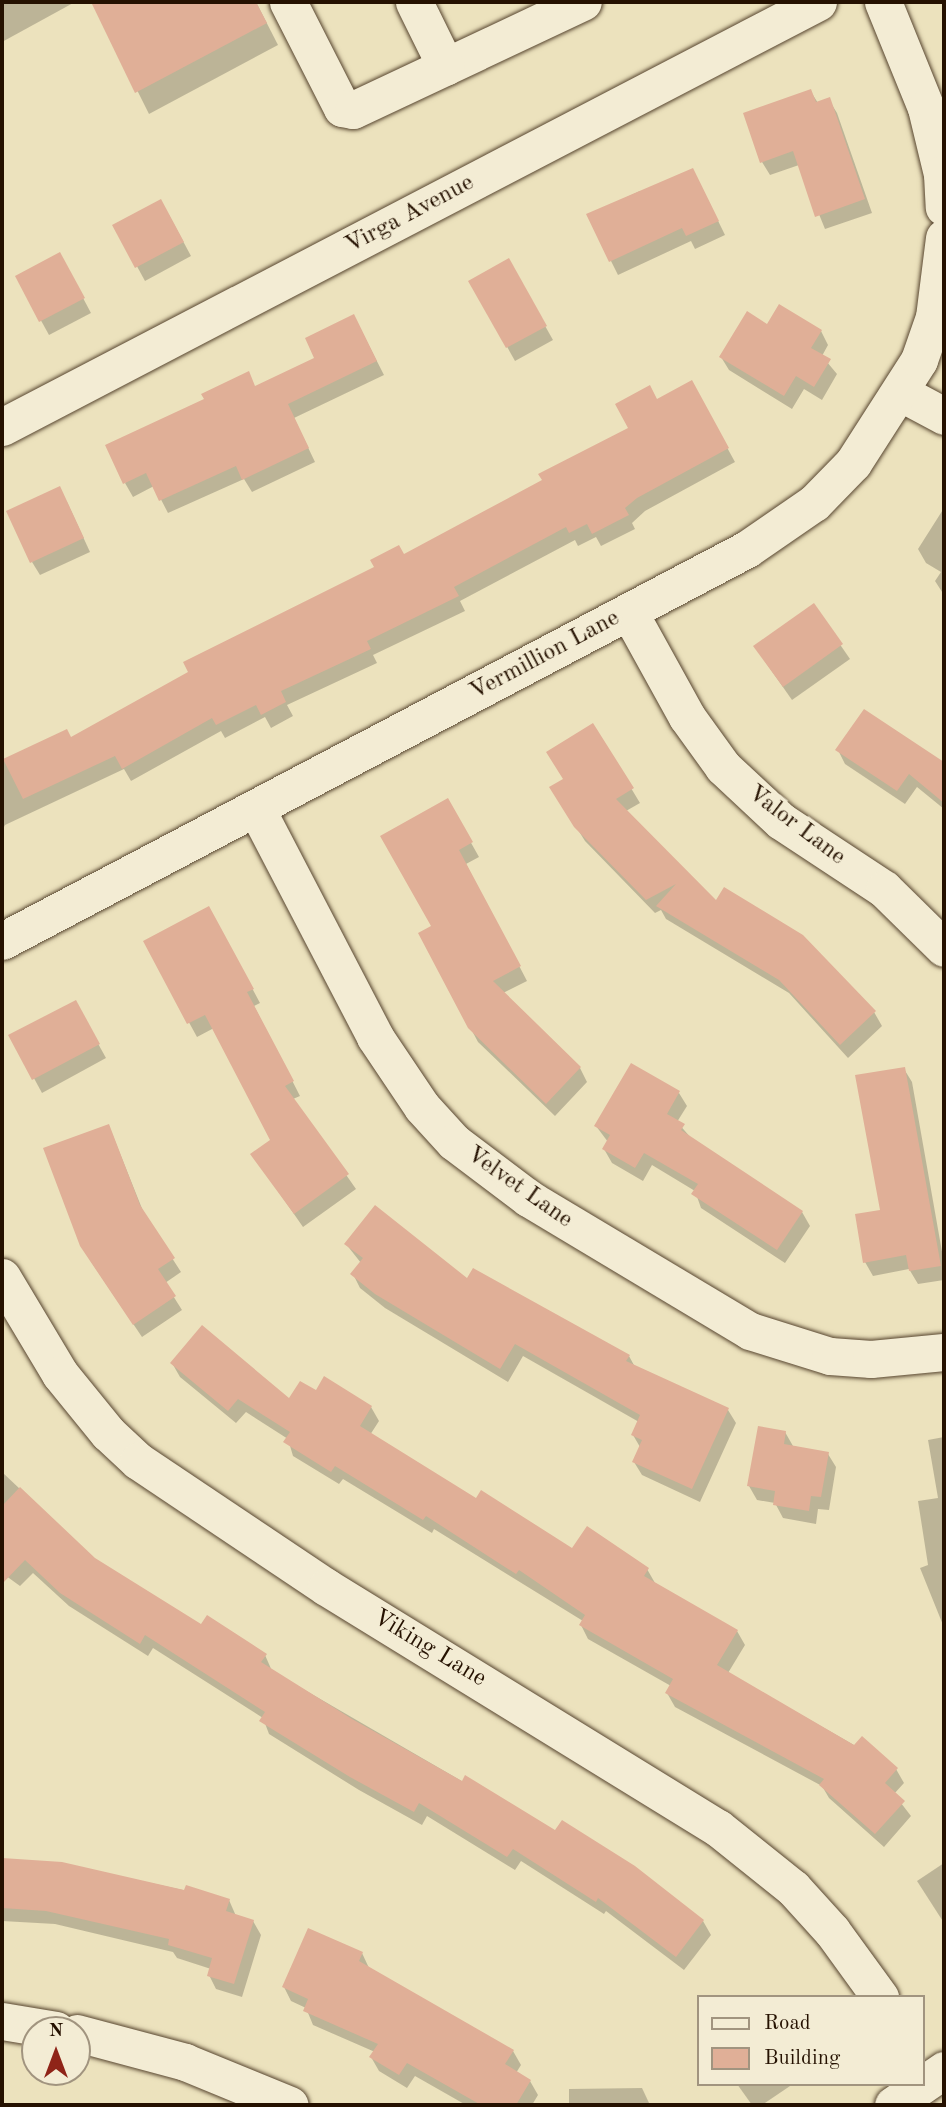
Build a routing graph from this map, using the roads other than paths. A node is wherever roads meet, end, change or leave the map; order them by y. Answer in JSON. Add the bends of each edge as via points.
{"nodes":[{"id":1,"x":288,"y":2,"type":"edge"},
{"id":2,"x":414,"y":2,"type":"edge"},
{"id":3,"x":583,"y":2,"type":"edge"},
{"id":4,"x":818,"y":2,"type":"edge"},
{"id":5,"x":883,"y":2,"type":"edge"},
{"id":6,"x":446,"y":67,"type":"junction"},
{"id":7,"x":935,"y":106,"type":"edge"},
{"id":8,"x":944,"y":207,"type":"edge"},
{"id":9,"x":944,"y":238,"type":"edge"},
{"id":10,"x":901,"y":393,"type":"junction"},
{"id":11,"x":944,"y":416,"type":"edge"},
{"id":12,"x":2,"y":427,"type":"edge"},
{"id":13,"x":629,"y":612,"type":"junction"},
{"id":14,"x":256,"y":808,"type":"junction"},
{"id":15,"x":2,"y":941,"type":"edge"},
{"id":16,"x":944,"y":948,"type":"edge"},
{"id":17,"x":2,"y":1277,"type":"edge"},
{"id":18,"x":944,"y":1352,"type":"edge"},
{"id":19,"x":879,"y":1995,"type":"edge"},
{"id":20,"x":2,"y":2021,"type":"edge"},
{"id":21,"x":21,"y":2024,"type":"edge"},
{"id":22,"x":91,"y":2037,"type":"edge"},
{"id":23,"x":915,"y":2086,"type":"edge"},
{"id":24,"x":290,"y":2105,"type":"edge"},
{"id":25,"x":893,"y":2105,"type":"edge"}],
"edges":[{"from":1,"to":6,"type":"street","via":[[342,108],[353,110]]},
{"from":2,"to":6,"type":"street"},
{"from":3,"to":6,"type":"street"},
{"from":4,"to":12,"type":"street","name":"Virga Avenue"},
{"from":5,"to":7,"type":"street"},
{"from":7,"to":8,"type":"street"},
{"from":9,"to":10,"type":"street","name":"Vermillion Lane","via":[[933,317],[919,360]]},
{"from":10,"to":11,"type":"street"},
{"from":10,"to":13,"type":"street","name":"Vermillion Lane","via":[[853,463],[814,503],[747,549]]},
{"from":13,"to":14,"type":"street","name":"Vermillion Lane"},
{"from":13,"to":16,"type":"street","name":"Valor Lane","via":[[687,717],[723,767],[781,821],[884,889]]},
{"from":14,"to":15,"type":"street","name":"Vermillion Lane"},
{"from":14,"to":18,"type":"street","name":"Velvet Lane","via":[[375,1037],[422,1107],[454,1142],[528,1198],[750,1331],[830,1356],[871,1359]]},
{"from":17,"to":19,"type":"street","name":"Viking Lane","via":[[60,1374],[108,1433],[138,1461],[326,1587],[718,1828],[793,1888],[832,1931]]},
{"from":20,"to":21,"type":"street"},
{"from":22,"to":24,"type":"street","via":[[186,2062]]},
{"from":23,"to":25,"type":"street"}]}
